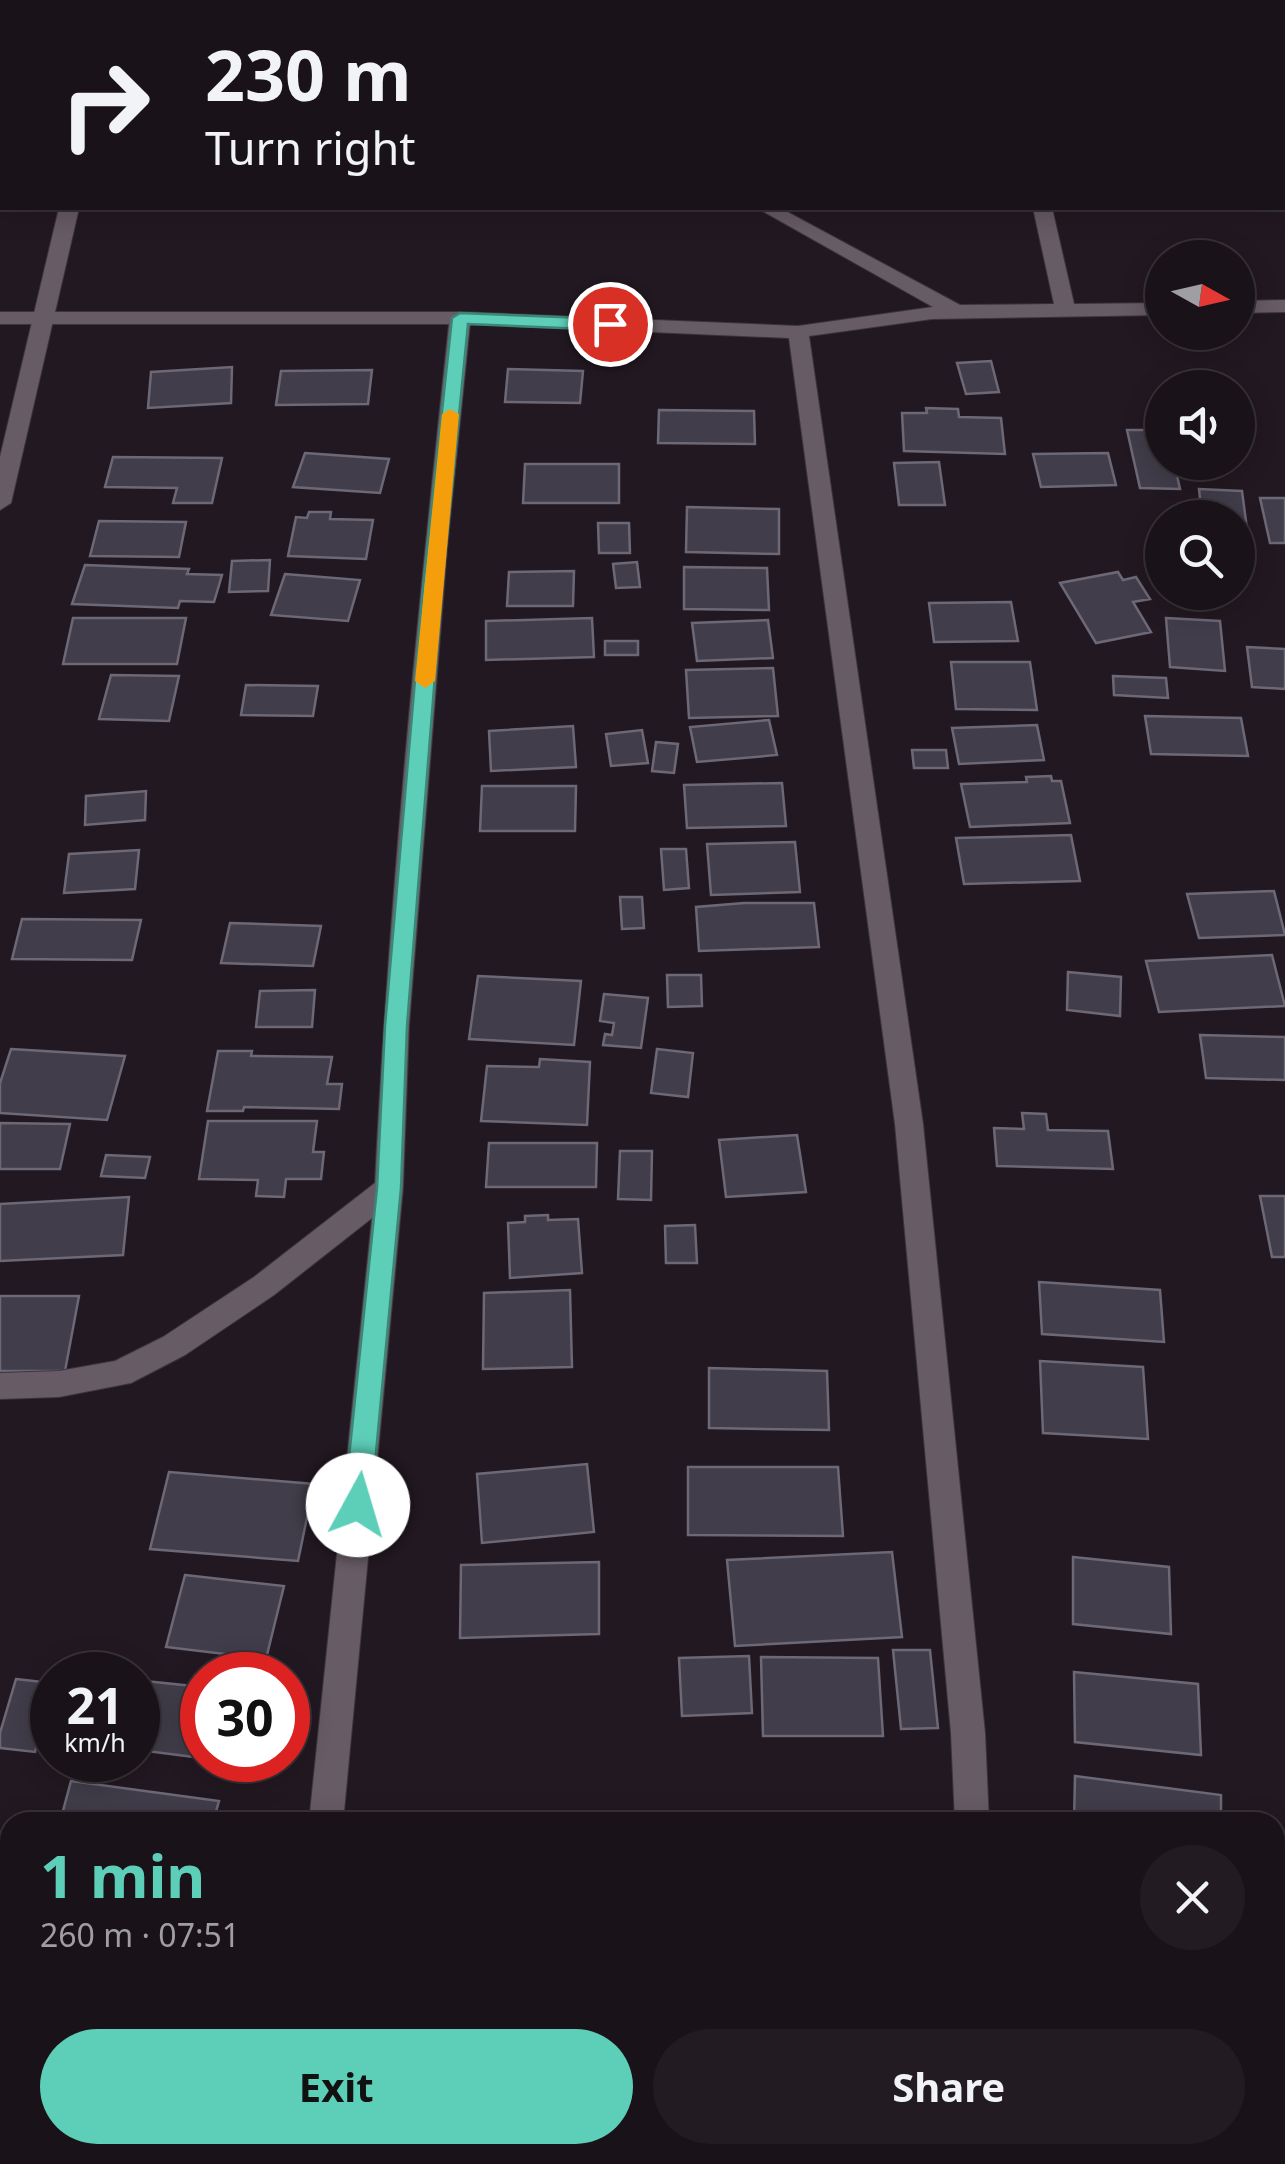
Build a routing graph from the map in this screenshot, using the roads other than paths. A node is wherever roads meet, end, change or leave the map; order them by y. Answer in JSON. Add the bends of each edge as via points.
{"nodes":[{"id":1,"x":69,"y":210,"type":"edge"},
{"id":2,"x":771,"y":210,"type":"edge"},
{"id":3,"x":1042,"y":210,"type":"edge"},
{"id":4,"x":1285,"y":306,"type":"edge"},
{"id":5,"x":1255,"y":307,"type":"edge"},
{"id":6,"x":1145,"y":309,"type":"edge"},
{"id":7,"x":1066,"y":311,"type":"junction"},
{"id":8,"x":962,"y":314,"type":"junction"},
{"id":9,"x":0,"y":318,"type":"edge"},
{"id":10,"x":460,"y":318,"type":"junction"},
{"id":11,"x":43,"y":319,"type":"junction"},
{"id":12,"x":798,"y":332,"type":"junction"},
{"id":13,"x":0,"y":503,"type":"edge"},
{"id":14,"x":389,"y":1188,"type":"junction"},
{"id":15,"x":0,"y":1386,"type":"edge"},
{"id":16,"x":327,"y":1812,"type":"edge"},
{"id":17,"x":972,"y":1812,"type":"edge"}],
"edges":[{"from":1,"to":11,"type":"street"},
{"from":2,"to":8,"type":"street"},
{"from":3,"to":7,"type":"street"},
{"from":4,"to":5,"type":"street"},
{"from":6,"to":7,"type":"street"},
{"from":7,"to":8,"type":"street"},
{"from":8,"to":12,"type":"street","via":[[845,320]]},
{"from":9,"to":11,"type":"street"},
{"from":10,"to":11,"type":"street"},
{"from":10,"to":12,"type":"street"},
{"from":10,"to":14,"type":"street","via":[[399,986]]},
{"from":11,"to":13,"type":"street"},
{"from":12,"to":17,"type":"street","via":[[910,1124]]},
{"from":14,"to":15,"type":"street","via":[[264,1286],[120,1374]]},
{"from":14,"to":16,"type":"street"}]}
